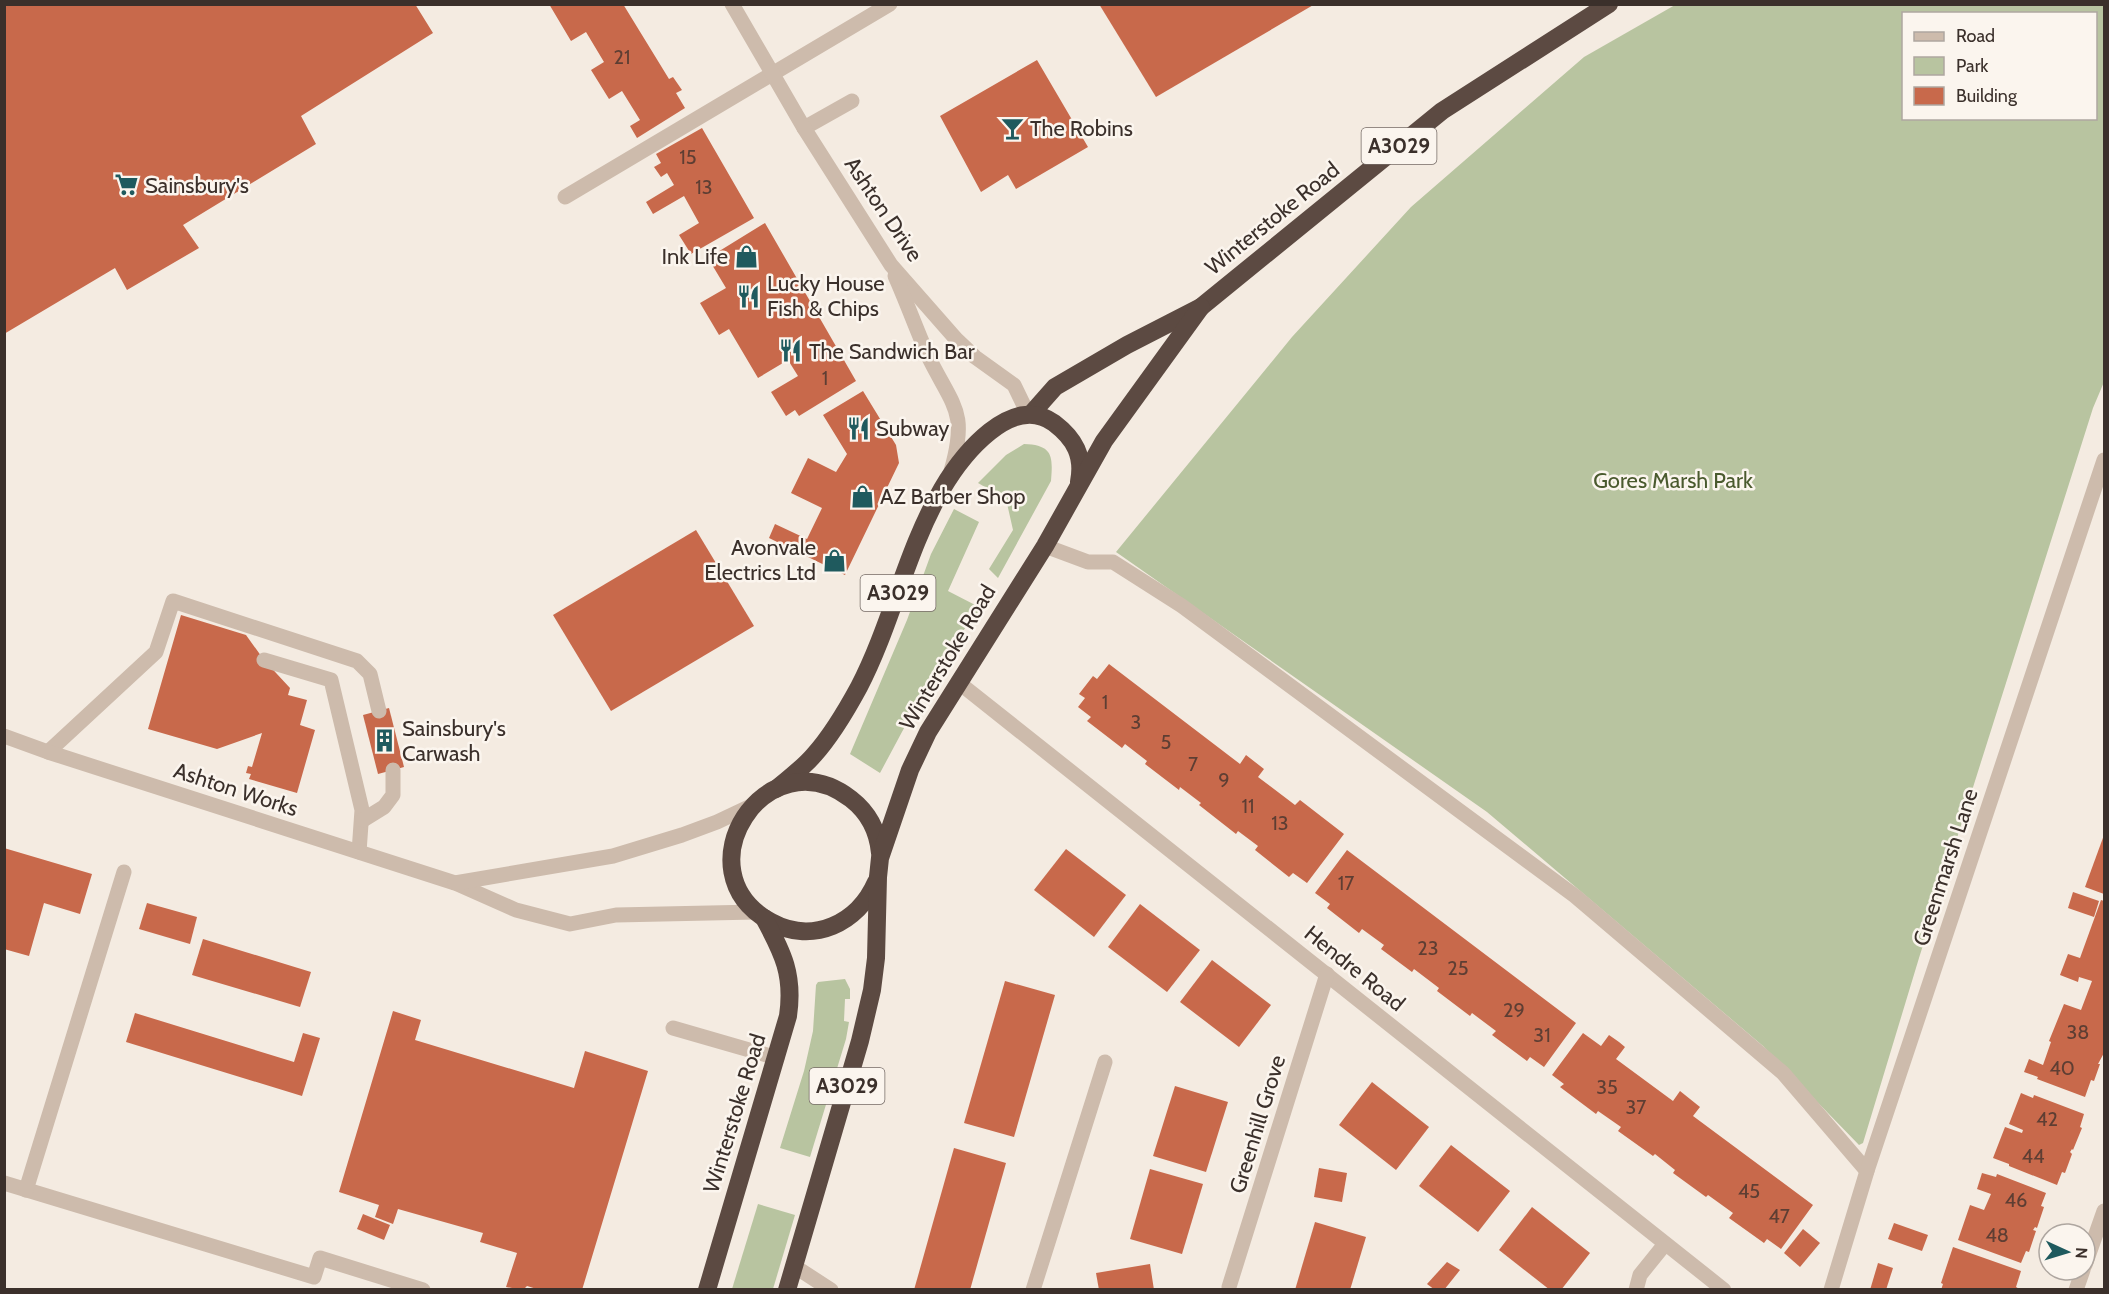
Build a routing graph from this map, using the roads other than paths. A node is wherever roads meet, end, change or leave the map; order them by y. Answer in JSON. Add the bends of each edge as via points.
{"nodes":[{"id":1,"x":732,"y":4,"type":"edge"},
{"id":2,"x":890,"y":4,"type":"edge"},
{"id":3,"x":1609,"y":4,"type":"edge"},
{"id":4,"x":773,"y":75,"type":"junction"},
{"id":5,"x":852,"y":101,"type":"dead end"},
{"id":6,"x":804,"y":128,"type":"junction"},
{"id":7,"x":565,"y":196,"type":"dead end"},
{"id":8,"x":891,"y":265,"type":"junction"},
{"id":9,"x":1202,"y":307,"type":"junction"},
{"id":10,"x":1030,"y":413,"type":"junction"},
{"id":11,"x":2104,"y":460,"type":"edge"},
{"id":12,"x":948,"y":480,"type":"junction"},
{"id":13,"x":1077,"y":491,"type":"junction"},
{"id":14,"x":1045,"y":546,"type":"junction"},
{"id":15,"x":264,"y":660,"type":"dead end"},
{"id":16,"x":958,"y":682,"type":"junction"},
{"id":17,"x":379,"y":711,"type":"dead end"},
{"id":18,"x":4,"y":736,"type":"edge"},
{"id":19,"x":48,"y":752,"type":"junction"},
{"id":20,"x":393,"y":770,"type":"dead end"},
{"id":21,"x":776,"y":789,"type":"junction"},
{"id":22,"x":753,"y":805,"type":"junction"},
{"id":23,"x":363,"y":820,"type":"junction"},
{"id":24,"x":358,"y":852,"type":"junction"},
{"id":25,"x":880,"y":858,"type":"junction"},
{"id":26,"x":124,"y":872,"type":"dead end"},
{"id":27,"x":878,"y":877,"type":"junction"},
{"id":28,"x":455,"y":883,"type":"junction"},
{"id":29,"x":760,"y":915,"type":"junction"},
{"id":30,"x":1327,"y":974,"type":"junction"},
{"id":31,"x":673,"y":1028,"type":"dead end"},
{"id":32,"x":777,"y":1058,"type":"junction"},
{"id":33,"x":1106,"y":1062,"type":"dead end"},
{"id":34,"x":1867,"y":1171,"type":"junction"},
{"id":35,"x":4,"y":1184,"type":"edge"},
{"id":36,"x":26,"y":1190,"type":"junction"},
{"id":37,"x":2104,"y":1210,"type":"edge"},
{"id":38,"x":2097,"y":1230,"type":"edge"},
{"id":39,"x":1665,"y":1244,"type":"junction"},
{"id":40,"x":794,"y":1266,"type":"junction"},
{"id":41,"x":1229,"y":1287,"type":"dead end"},
{"id":42,"x":423,"y":1290,"type":"edge"},
{"id":43,"x":706,"y":1290,"type":"edge"},
{"id":44,"x":787,"y":1290,"type":"edge"},
{"id":45,"x":831,"y":1290,"type":"edge"},
{"id":46,"x":1033,"y":1290,"type":"edge"},
{"id":47,"x":1636,"y":1290,"type":"edge"},
{"id":48,"x":1724,"y":1290,"type":"edge"},
{"id":49,"x":1831,"y":1290,"type":"edge"}],
"edges":[{"from":1,"to":4,"type":"street","name":"Ashton Drive"},
{"from":2,"to":4,"type":"street"},
{"from":3,"to":9,"type":"highway","name":"Winterstoke Road","number":"A3029","via":[[1442,111]]},
{"from":4,"to":6,"type":"street","name":"Ashton Drive"},
{"from":4,"to":7,"type":"street"},
{"from":5,"to":6,"type":"street"},
{"from":6,"to":8,"type":"street","name":"Ashton Drive"},
{"from":8,"to":10,"type":"street","name":"Ashton Drive","via":[[956,339],[1014,385]]},
{"from":8,"to":12,"type":"street","via":[[929,358],[954,402],[959,436]]},
{"from":9,"to":10,"type":"highway","name":"Winterstoke Road","number":"A3029","via":[[1055,387]]},
{"from":9,"to":13,"type":"highway","name":"Winterstoke Road","number":"A3029","via":[[1114,425]]},
{"from":10,"to":12,"type":"highway","name":"Winterstoke Road","number":"A3029","via":[[1012,417],[996,427]]},
{"from":10,"to":13,"type":"highway","name":"Winterstoke Road","number":"A3029","via":[[1066,432],[1077,450],[1081,468]]},
{"from":11,"to":34,"type":"street","name":"Greenmarsh Lane"},
{"from":12,"to":21,"type":"highway","name":"Winterstoke Road","number":"A3029","via":[[921,533],[860,686],[813,756]]},
{"from":13,"to":14,"type":"highway","name":"Winterstoke Road","number":"A3029"},
{"from":14,"to":16,"type":"highway","name":"Winterstoke Road","number":"A3029"},
{"from":14,"to":34,"type":"street","via":[[1088,562],[1113,562],[1182,606],[1575,896],[1783,1073]]},
{"from":15,"to":23,"type":"street","via":[[331,680]]},
{"from":16,"to":25,"type":"highway","name":"Winterstoke Road","number":"A3029","via":[[910,770]]},
{"from":16,"to":30,"type":"street","name":"Hendre Road"},
{"from":17,"to":19,"type":"street","via":[[370,674],[357,661],[173,601],[169,632],[156,652]]},
{"from":18,"to":19,"type":"street","name":"Ashton Works"},
{"from":19,"to":24,"type":"street","name":"Ashton Works"},
{"from":20,"to":23,"type":"street","via":[[393,795],[384,807]]},
{"from":21,"to":22,"type":"highway","name":"Winterstoke Road","number":"A3029"},
{"from":21,"to":25,"type":"highway","name":"Winterstoke Road","number":"A3029","via":[[797,783],[820,783],[841,791],[869,817],[876,830]]},
{"from":22,"to":28,"type":"street","name":"Ashton Works","via":[[682,835],[613,856]]},
{"from":22,"to":29,"type":"highway","name":"Winterstoke Road","number":"A3029","via":[[737,830],[732,860],[740,889]]},
{"from":23,"to":24,"type":"street"},
{"from":24,"to":28,"type":"street","name":"Ashton Works"},
{"from":25,"to":27,"type":"highway","name":"Winterstoke Road","number":"A3029"},
{"from":26,"to":36,"type":"street"},
{"from":27,"to":29,"type":"highway","name":"Winterstoke Road","number":"A3029","via":[[856,912],[828,928],[794,930]]},
{"from":27,"to":40,"type":"highway","name":"Winterstoke Road","number":"A3029","via":[[872,990]]},
{"from":28,"to":29,"type":"street","name":"Ashton Works","via":[[516,910],[570,924],[616,915]]},
{"from":29,"to":32,"type":"highway","name":"Winterstoke Road","number":"A3029","via":[[780,947],[789,972],[791,996]]},
{"from":30,"to":39,"type":"street","name":"Hendre Road"},
{"from":30,"to":41,"type":"street","name":"Greenhill Grove"},
{"from":31,"to":32,"type":"street"},
{"from":32,"to":43,"type":"highway","name":"Winterstoke Road","number":"A3029"},
{"from":33,"to":46,"type":"street"},
{"from":34,"to":49,"type":"street","name":"Greenmarsh Lane"},
{"from":35,"to":36,"type":"street"},
{"from":36,"to":42,"type":"street","via":[[314,1277],[320,1258]]},
{"from":37,"to":38,"type":"street"},
{"from":39,"to":47,"type":"street","via":[[1640,1275]]},
{"from":39,"to":48,"type":"street","name":"Hendre Road"},
{"from":40,"to":44,"type":"highway","name":"Winterstoke Road","number":"A3029"},
{"from":40,"to":45,"type":"street"}]}
